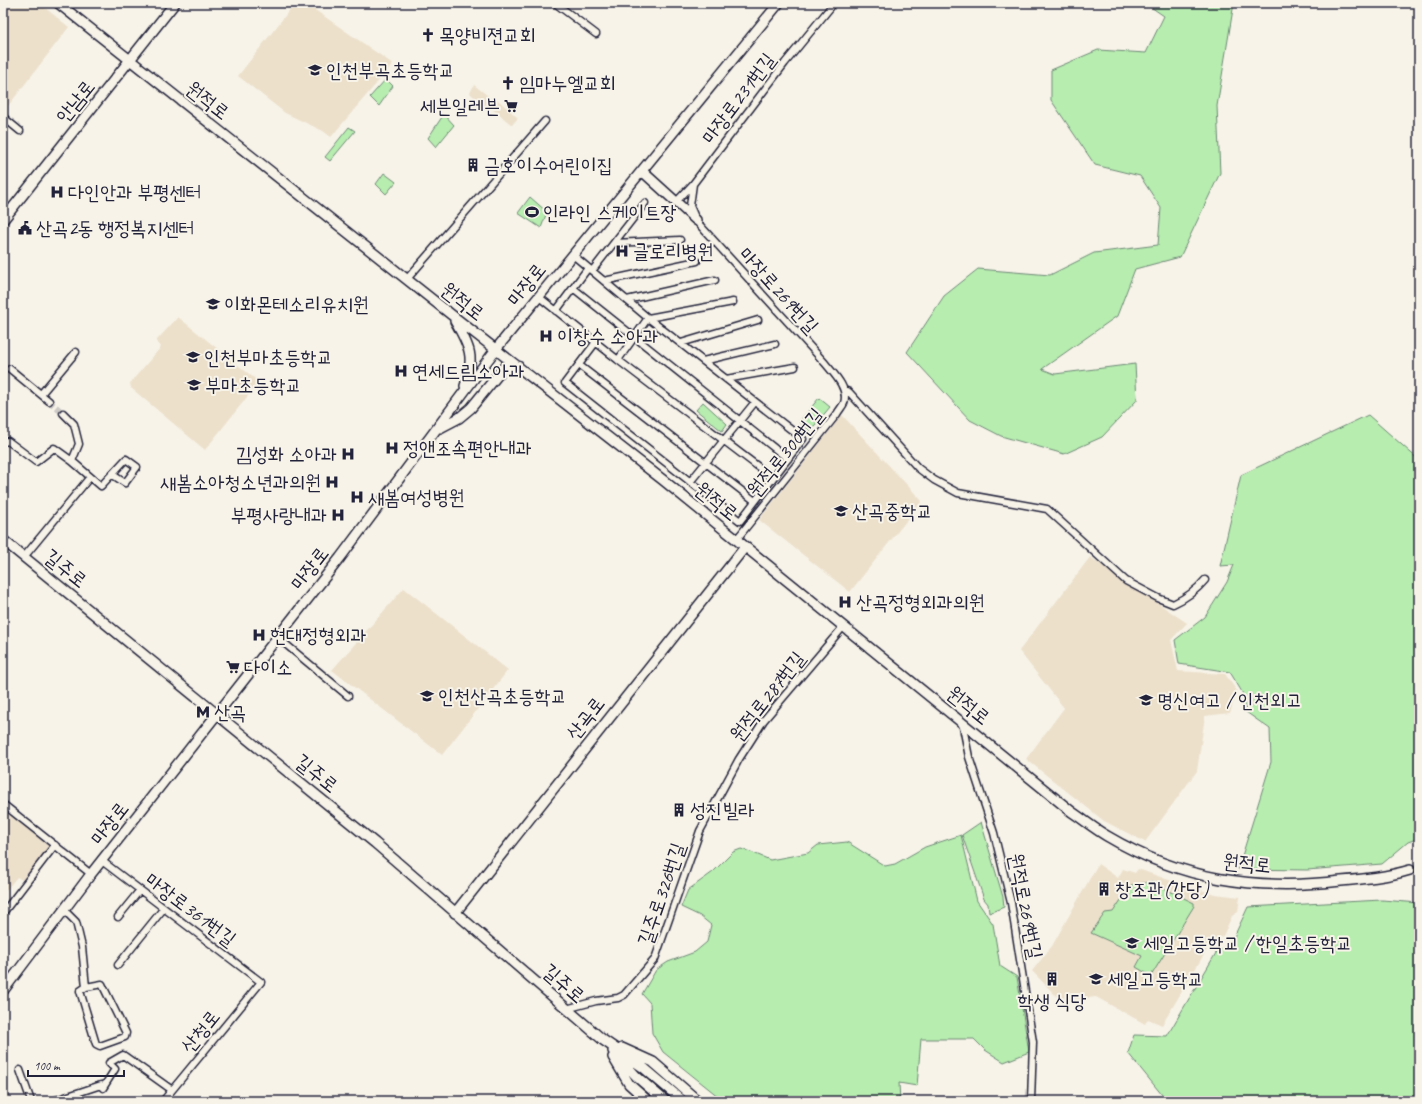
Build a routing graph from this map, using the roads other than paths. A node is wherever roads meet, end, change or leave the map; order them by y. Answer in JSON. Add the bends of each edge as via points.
{"nodes":[{"id":1,"x":58,"y":3,"type":"edge"},
{"id":2,"x":175,"y":3,"type":"edge"},
{"id":3,"x":555,"y":3,"type":"edge"},
{"id":4,"x":779,"y":3,"type":"edge"},
{"id":5,"x":834,"y":3,"type":"edge"},
{"id":6,"x":596,"y":34,"type":"dead end"},
{"id":7,"x":130,"y":61,"type":"junction"},
{"id":8,"x":3,"y":117,"type":"edge"},
{"id":9,"x":545,"y":121,"type":"dead end"},
{"id":10,"x":20,"y":131,"type":"dead end"},
{"id":11,"x":642,"y":171,"type":"junction"},
{"id":12,"x":693,"y":184,"type":"junction"},
{"id":13,"x":677,"y":201,"type":"junction"},
{"id":14,"x":645,"y":203,"type":"dead end"},
{"id":15,"x":3,"y":220,"type":"edge"},
{"id":16,"x":696,"y":220,"type":"junction"},
{"id":17,"x":680,"y":240,"type":"dead end"},
{"id":18,"x":614,"y":243,"type":"junction"},
{"id":19,"x":573,"y":255,"type":"junction"},
{"id":20,"x":697,"y":260,"type":"dead end"},
{"id":21,"x":590,"y":269,"type":"junction"},
{"id":22,"x":406,"y":279,"type":"junction"},
{"id":23,"x":716,"y":280,"type":"dead end"},
{"id":24,"x":604,"y":281,"type":"junction"},
{"id":25,"x":573,"y":288,"type":"junction"},
{"id":26,"x":539,"y":297,"type":"junction"},
{"id":27,"x":627,"y":300,"type":"junction"},
{"id":28,"x":733,"y":302,"type":"dead end"},
{"id":29,"x":556,"y":311,"type":"junction"},
{"id":30,"x":453,"y":316,"type":"junction"},
{"id":31,"x":648,"y":318,"type":"junction"},
{"id":32,"x":758,"y":320,"type":"dead end"},
{"id":33,"x":635,"y":336,"type":"junction"},
{"id":34,"x":596,"y":342,"type":"junction"},
{"id":35,"x":680,"y":343,"type":"junction"},
{"id":36,"x":775,"y":344,"type":"dead end"},
{"id":37,"x":496,"y":349,"type":"junction"},
{"id":38,"x":76,"y":352,"type":"dead end"},
{"id":39,"x":618,"y":360,"type":"junction"},
{"id":40,"x":703,"y":361,"type":"junction"},
{"id":41,"x":579,"y":365,"type":"junction"},
{"id":42,"x":518,"y":366,"type":"junction"},
{"id":43,"x":795,"y":367,"type":"dead end"},
{"id":44,"x":10,"y":369,"type":"tunnel mouth"},
{"id":45,"x":726,"y":379,"type":"junction"},
{"id":46,"x":844,"y":390,"type":"junction"},
{"id":47,"x":463,"y":393,"type":"junction"},
{"id":48,"x":41,"y":394,"type":"junction"},
{"id":49,"x":49,"y":401,"type":"tunnel mouth"},
{"id":50,"x":755,"y":402,"type":"junction"},
{"id":51,"x":63,"y":413,"type":"tunnel mouth"},
{"id":52,"x":740,"y":420,"type":"junction"},
{"id":53,"x":436,"y":430,"type":"junction"},
{"id":54,"x":723,"y":440,"type":"junction"},
{"id":55,"x":3,"y":442,"type":"edge"},
{"id":56,"x":788,"y":459,"type":"junction"},
{"id":57,"x":72,"y":461,"type":"junction"},
{"id":58,"x":706,"y":463,"type":"junction"},
{"id":59,"x":113,"y":475,"type":"dead end"},
{"id":60,"x":90,"y":477,"type":"junction"},
{"id":61,"x":773,"y":478,"type":"junction"},
{"id":62,"x":690,"y":482,"type":"junction"},
{"id":63,"x":755,"y":501,"type":"junction"},
{"id":64,"x":3,"y":540,"type":"edge"},
{"id":65,"x":736,"y":540,"type":"junction"},
{"id":66,"x":745,"y":547,"type":"junction"},
{"id":67,"x":24,"y":557,"type":"junction"},
{"id":68,"x":1205,"y":580,"type":"dead end"},
{"id":69,"x":843,"y":627,"type":"junction"},
{"id":70,"x":277,"y":637,"type":"junction"},
{"id":71,"x":348,"y":696,"type":"dead end"},
{"id":72,"x":217,"y":715,"type":"junction"},
{"id":73,"x":962,"y":722,"type":"junction"},
{"id":74,"x":3,"y":804,"type":"edge"},
{"id":75,"x":700,"y":831,"type":"joint"},
{"id":76,"x":55,"y":845,"type":"junction"},
{"id":77,"x":102,"y":861,"type":"junction"},
{"id":78,"x":1410,"y":870,"type":"tunnel mouth"},
{"id":79,"x":91,"y":874,"type":"junction"},
{"id":80,"x":140,"y":890,"type":"junction"},
{"id":81,"x":164,"y":908,"type":"junction"},
{"id":82,"x":65,"y":911,"type":"junction"},
{"id":83,"x":3,"y":913,"type":"edge"},
{"id":84,"x":455,"y":913,"type":"junction"},
{"id":85,"x":118,"y":917,"type":"dead end"},
{"id":86,"x":118,"y":965,"type":"dead end"},
{"id":87,"x":261,"y":982,"type":"joint"},
{"id":88,"x":4,"y":987,"type":"edge"},
{"id":89,"x":86,"y":987,"type":"junction"},
{"id":90,"x":566,"y":1009,"type":"junction"},
{"id":91,"x":603,"y":1040,"type":"junction"},
{"id":92,"x":20,"y":1070,"type":"dead end"},
{"id":93,"x":172,"y":1090,"type":"junction"},
{"id":94,"x":31,"y":1101,"type":"edge"},
{"id":95,"x":53,"y":1101,"type":"edge"},
{"id":96,"x":163,"y":1101,"type":"edge"},
{"id":97,"x":648,"y":1101,"type":"edge"},
{"id":98,"x":666,"y":1101,"type":"edge"},
{"id":99,"x":682,"y":1101,"type":"edge"},
{"id":100,"x":698,"y":1101,"type":"edge"},
{"id":101,"x":1031,"y":1101,"type":"edge"}],
"edges":[{"from":1,"to":7,"type":"main road","name":"원적로"},
{"from":2,"to":7,"type":"main road","name":"안남로"},
{"from":3,"to":6,"type":"street"},
{"from":4,"to":11,"type":"main road","name":"마장로"},
{"from":5,"to":12,"type":"street","name":"마장로231번길"},
{"from":7,"to":15,"type":"main road","name":"안남로"},
{"from":7,"to":22,"type":"main road","name":"원적로"},
{"from":8,"to":10,"type":"street"},
{"from":9,"to":22,"type":"street"},
{"from":11,"to":13,"type":"main road"},
{"from":11,"to":19,"type":"main road","name":"마장로"},
{"from":12,"to":13,"type":"street"},
{"from":12,"to":16,"type":"street","name":"마장로231번길","via":[[690,206]]},
{"from":13,"to":16,"type":"main road"},
{"from":14,"to":18,"type":"street"},
{"from":16,"to":46,"type":"street","name":"마장로269번길","via":[[839,380]]},
{"from":17,"to":18,"type":"street"},
{"from":18,"to":21,"type":"street"},
{"from":19,"to":21,"type":"street"},
{"from":19,"to":26,"type":"main road","name":"마장로"},
{"from":20,"to":24,"type":"street"},
{"from":21,"to":24,"type":"street"},
{"from":21,"to":25,"type":"street"},
{"from":22,"to":30,"type":"main road","name":"원적로"},
{"from":23,"to":27,"type":"street"},
{"from":24,"to":27,"type":"street"},
{"from":25,"to":29,"type":"street"},
{"from":25,"to":33,"type":"street"},
{"from":26,"to":29,"type":"street"},
{"from":26,"to":37,"type":"main road","name":"마장로"},
{"from":27,"to":31,"type":"street"},
{"from":28,"to":31,"type":"street"},
{"from":29,"to":34,"type":"street"},
{"from":30,"to":37,"type":"main road","name":"원적로"},
{"from":30,"to":47,"type":"main road","via":[[470,352],[471,369]]},
{"from":31,"to":33,"type":"street"},
{"from":31,"to":35,"type":"street"},
{"from":32,"to":35,"type":"street"},
{"from":33,"to":39,"type":"street"},
{"from":33,"to":52,"type":"street"},
{"from":34,"to":39,"type":"street"},
{"from":34,"to":41,"type":"street"},
{"from":35,"to":40,"type":"street"},
{"from":36,"to":40,"type":"street"},
{"from":37,"to":42,"type":"main road","name":"원적로"},
{"from":37,"to":47,"type":"main road","name":"마장로"},
{"from":38,"to":48,"type":"street"},
{"from":39,"to":54,"type":"street"},
{"from":40,"to":45,"type":"street"},
{"from":41,"to":58,"type":"street"},
{"from":41,"to":62,"type":"street","via":[[565,383]]},
{"from":42,"to":53,"type":"main road","via":[[506,365],[471,408],[459,418]]},
{"from":42,"to":65,"type":"main road","name":"원적로"},
{"from":43,"to":45,"type":"street"},
{"from":44,"to":48,"type":"street"},
{"from":45,"to":50,"type":"street"},
{"from":46,"to":65,"type":"street","name":"원적로300번길","via":[[844,402],[837,414]]},
{"from":46,"to":68,"type":"street","via":[[849,392],[918,468],[934,480],[958,492],[1047,509],[1126,581],[1158,598],[1173,604],[1185,599]]},
{"from":47,"to":53,"type":"main road","name":"마장로"},
{"from":48,"to":49,"type":"street"},
{"from":50,"to":52,"type":"street"},
{"from":50,"to":56,"type":"street","via":[[803,439]]},
{"from":51,"to":57,"type":"street","via":[[74,424],[80,444]]},
{"from":52,"to":54,"type":"street"},
{"from":52,"to":56,"type":"street"},
{"from":53,"to":70,"type":"main road","name":"마장로"},
{"from":54,"to":58,"type":"street"},
{"from":54,"to":61,"type":"street"},
{"from":55,"to":57,"type":"street","via":[[8,441],[36,462],[54,448]]},
{"from":56,"to":61,"type":"street"},
{"from":57,"to":60,"type":"street"},
{"from":58,"to":62,"type":"street"},
{"from":58,"to":63,"type":"street"},
{"from":59,"to":60,"type":"street","via":[[101,486]]},
{"from":60,"to":67,"type":"street"},
{"from":61,"to":63,"type":"street"},
{"from":62,"to":63,"type":"street","via":[[740,521]]},
{"from":64,"to":67,"type":"main road","name":"길주로"},
{"from":65,"to":66,"type":"main road","name":"원적로"},
{"from":66,"to":69,"type":"main road","name":"원적로"},
{"from":66,"to":84,"type":"main road","name":"산곡로"},
{"from":67,"to":72,"type":"main road","name":"길주로"},
{"from":69,"to":73,"type":"main road","name":"원적로"},
{"from":69,"to":75,"type":"street","name":"원적로287번길","via":[[764,720],[739,759]]},
{"from":70,"to":71,"type":"street"},
{"from":70,"to":72,"type":"main road","name":"마장로"},
{"from":72,"to":77,"type":"main road","name":"마장로"},
{"from":72,"to":84,"type":"main road","name":"길주로","via":[[374,843]]},
{"from":73,"to":78,"type":"main road","name":"원적로","via":[[1072,812],[1107,836],[1152,859],[1202,876],[1248,884],[1315,884],[1389,876]]},
{"from":73,"to":101,"type":"street","name":"원적로269번길","via":[[968,757],[994,833],[1011,903],[1033,1042]]},
{"from":74,"to":76,"type":"street"},
{"from":75,"to":90,"type":"street","name":"길주로326번길","via":[[655,959],[650,966],[624,995]]},
{"from":76,"to":79,"type":"street"},
{"from":76,"to":83,"type":"street"},
{"from":77,"to":79,"type":"main road","name":"마장로"},
{"from":77,"to":80,"type":"street","name":"마장로361번길"},
{"from":79,"to":82,"type":"main road","name":"마장로"},
{"from":80,"to":81,"type":"street","name":"마장로361번길"},
{"from":80,"to":85,"type":"street"},
{"from":81,"to":86,"type":"street"},
{"from":81,"to":87,"type":"street","name":"마장로361번길"},
{"from":82,"to":88,"type":"main road","name":"마장로"},
{"from":82,"to":89,"type":"street","via":[[76,922],[82,947]]},
{"from":84,"to":90,"type":"main road","name":"길주로"},
{"from":87,"to":93,"type":"street","name":"산청로"},
{"from":89,"to":89,"type":"street","via":[[80,993],[98,1046],[125,1037],[126,1033],[104,986],[100,984]]},
{"from":90,"to":91,"type":"main road","name":"길주로"},
{"from":91,"to":97,"type":"main road","via":[[629,1084]]},
{"from":91,"to":98,"type":"main road","name":"길주로","via":[[637,1077]]},
{"from":91,"to":99,"type":"main road","name":"길주로","via":[[644,1068]]},
{"from":91,"to":100,"type":"main road","via":[[653,1062]]},
{"from":92,"to":94,"type":"street"},
{"from":93,"to":95,"type":"street","via":[[123,1055],[109,1063],[115,1069],[103,1088],[101,1085]]},
{"from":93,"to":96,"type":"street","name":"산청로"}]}
